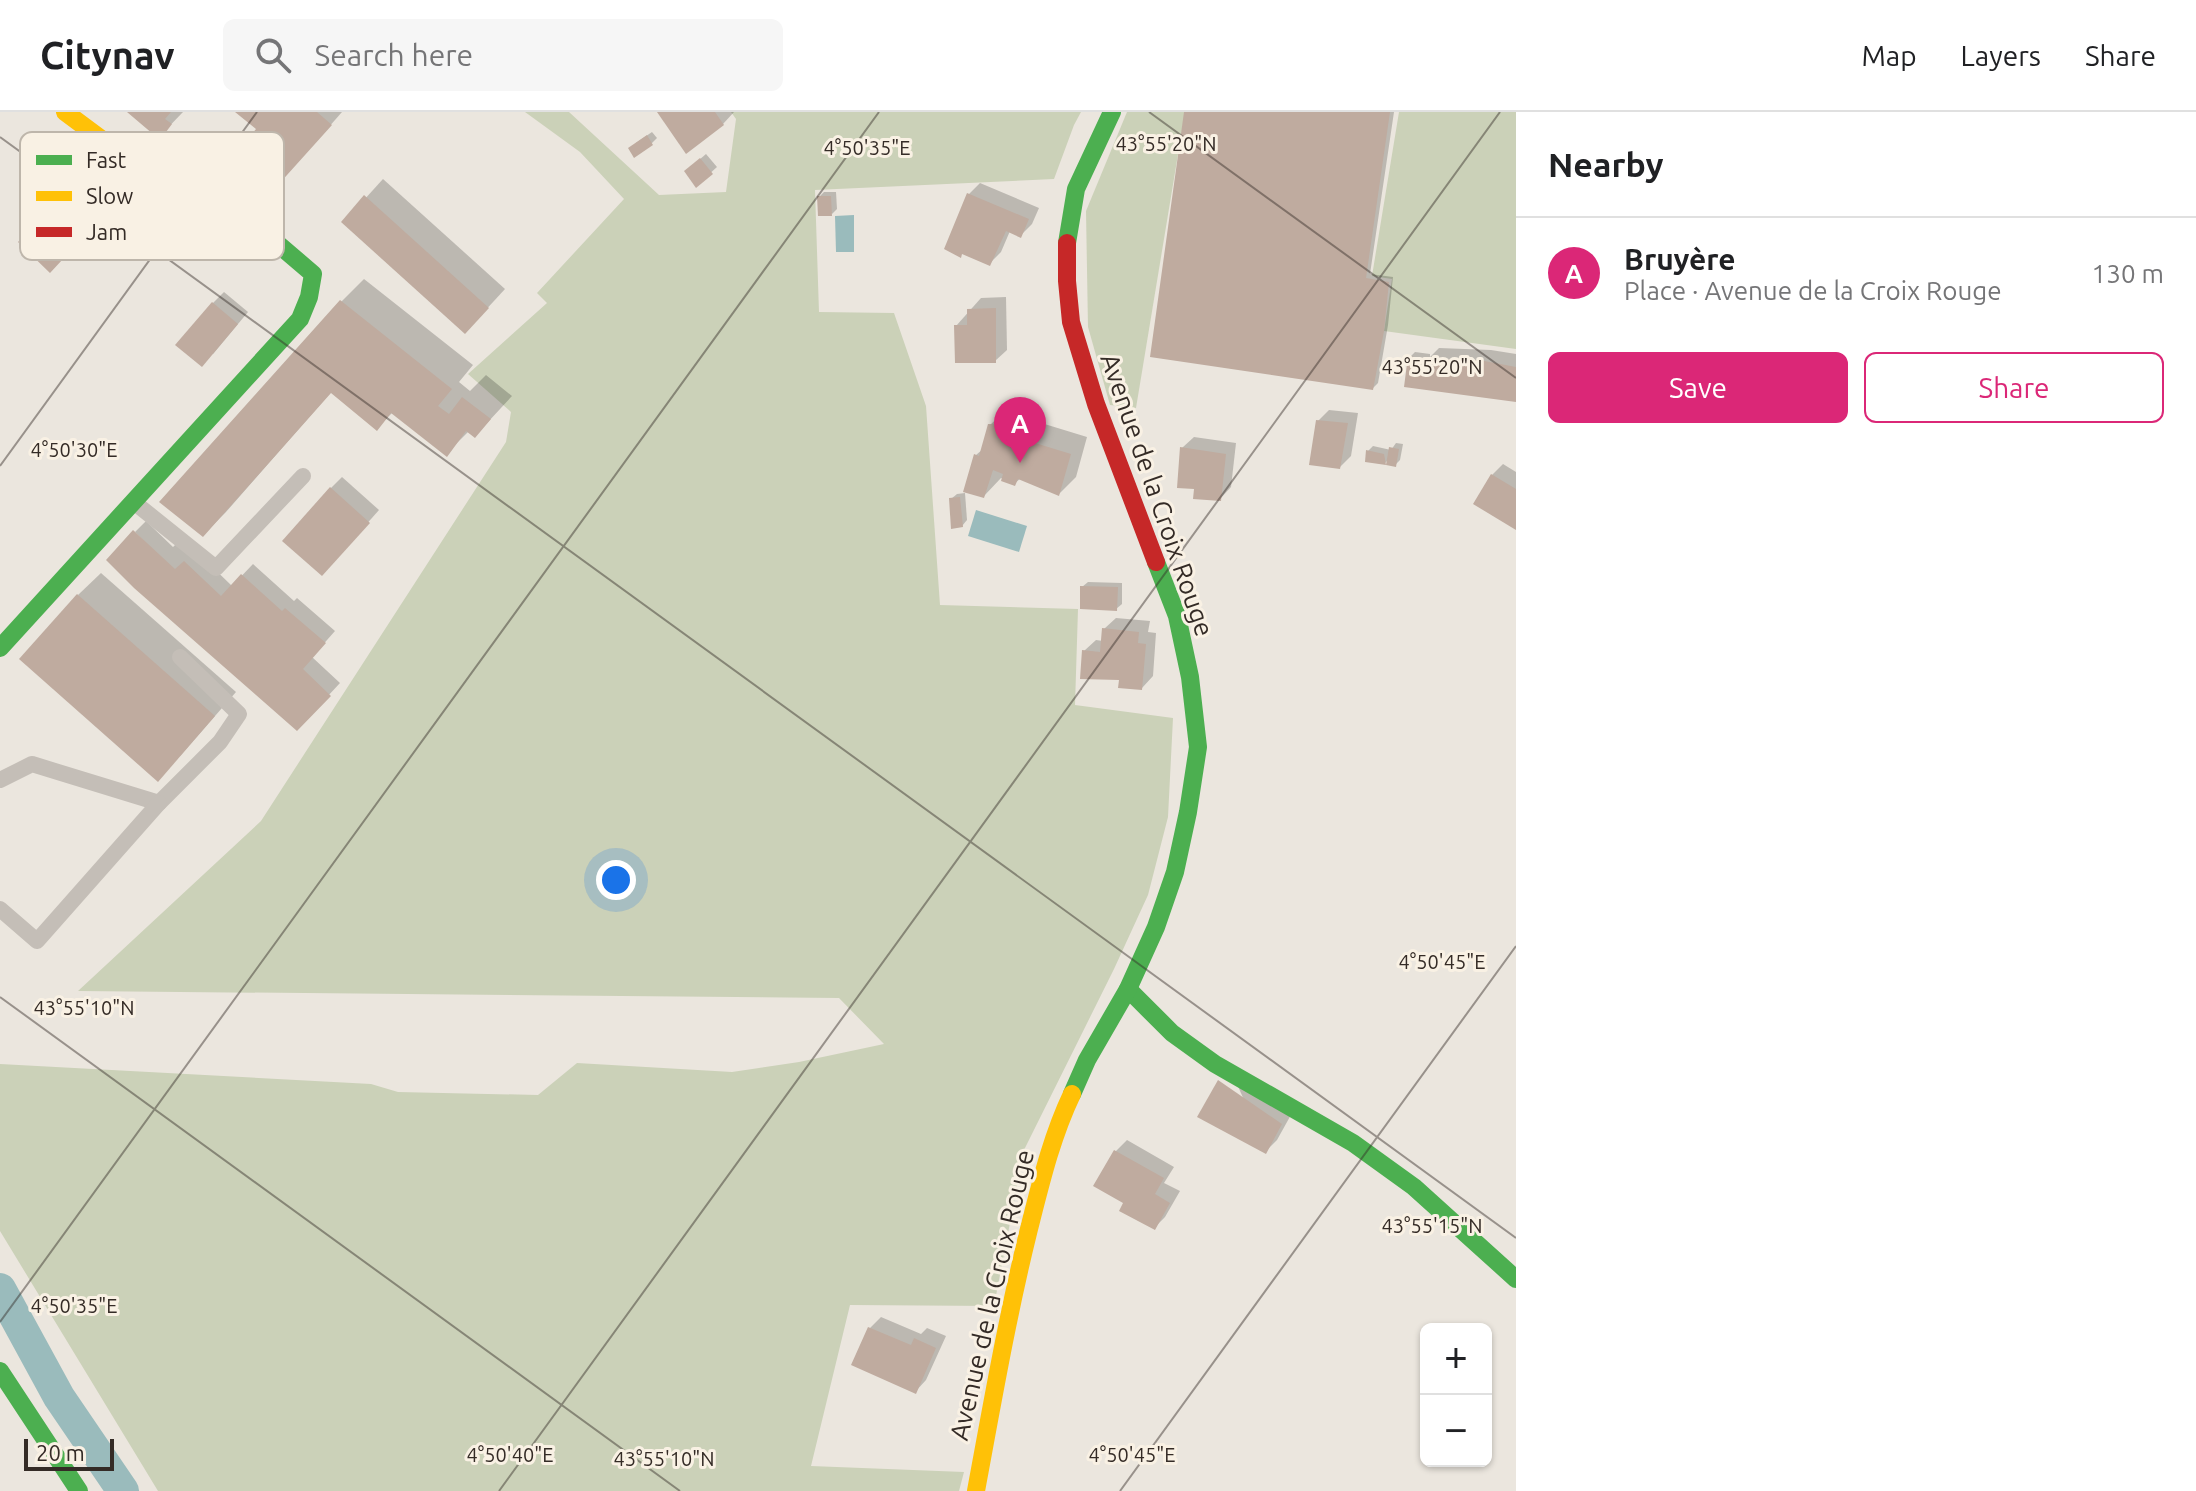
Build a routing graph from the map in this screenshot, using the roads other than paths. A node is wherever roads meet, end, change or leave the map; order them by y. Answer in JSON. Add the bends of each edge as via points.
{"nodes":[{"id":1,"x":65,"y":112,"type":"edge"},
{"id":2,"x":1112,"y":112,"type":"edge"},
{"id":3,"x":92,"y":132,"type":"edge"},
{"id":4,"x":284,"y":249,"type":"edge"},
{"id":5,"x":303,"y":476,"type":"dead end"},
{"id":6,"x":134,"y":502,"type":"junction"},
{"id":7,"x":0,"y":648,"type":"edge"},
{"id":8,"x":180,"y":657,"type":"dead end"},
{"id":9,"x":0,"y":780,"type":"edge"},
{"id":10,"x":159,"y":803,"type":"junction"},
{"id":11,"x":0,"y":909,"type":"edge"},
{"id":12,"x":1128,"y":989,"type":"junction"},
{"id":13,"x":1516,"y":1279,"type":"edge"},
{"id":14,"x":0,"y":1371,"type":"edge"},
{"id":15,"x":79,"y":1491,"type":"edge"},
{"id":16,"x":976,"y":1491,"type":"edge"}],
"edges":[{"from":1,"to":3,"type":"street"},
{"from":2,"to":12,"type":"street","name":"Avenue de la Croix Rouge","via":[[1076,189],[1067,234],[1071,322],[1096,404],[1177,616],[1198,747],[1175,872]]},
{"from":4,"to":6,"type":"street","via":[[313,274],[300,319]]},
{"from":5,"to":6,"type":"lane","via":[[216,568]]},
{"from":6,"to":7,"type":"street"},
{"from":8,"to":10,"type":"lane","via":[[239,714],[220,742]]},
{"from":9,"to":10,"type":"lane","via":[[32,764]]},
{"from":10,"to":11,"type":"lane","via":[[37,941]]},
{"from":12,"to":13,"type":"street","via":[[1172,1033],[1215,1064],[1353,1143],[1414,1187]]},
{"from":12,"to":16,"type":"street","name":"Avenue de la Croix Rouge","via":[[1057,1126],[1009,1309]]},
{"from":14,"to":15,"type":"street"}]}
